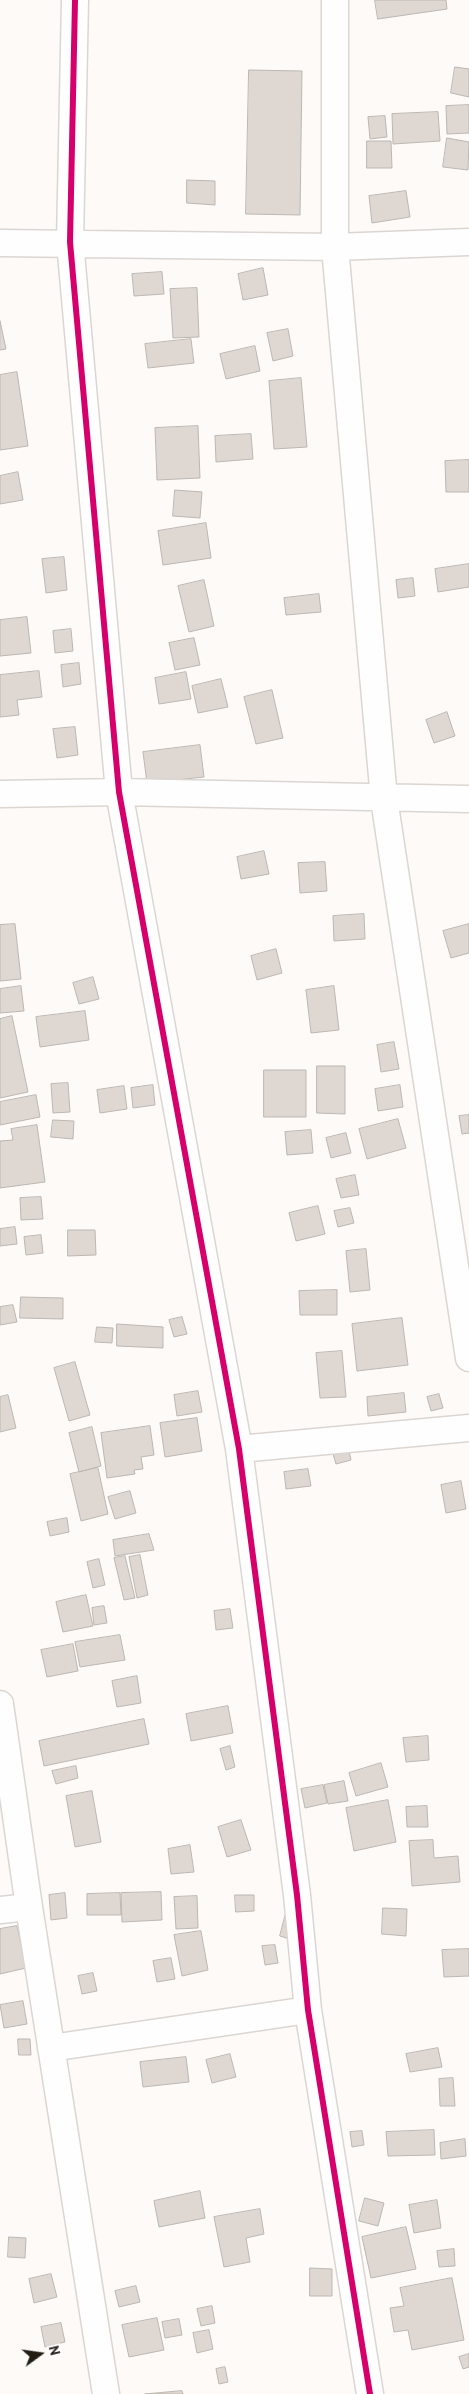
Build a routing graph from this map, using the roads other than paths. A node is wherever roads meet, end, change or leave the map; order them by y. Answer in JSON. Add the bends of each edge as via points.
{"nodes":[{"id":1,"x":75,"y":0,"type":"edge"},
{"id":2,"x":335,"y":0,"type":"edge"},
{"id":3,"x":70,"y":242,"type":"junction"},
{"id":4,"x":469,"y":242,"type":"edge"},
{"id":5,"x":0,"y":243,"type":"edge"},
{"id":6,"x":335,"y":247,"type":"junction"},
{"id":7,"x":119,"y":792,"type":"junction"},
{"id":8,"x":0,"y":794,"type":"edge"},
{"id":9,"x":384,"y":799,"type":"junction"},
{"id":10,"x":469,"y":799,"type":"edge"},
{"id":11,"x":469,"y":1358,"type":"edge"},
{"id":12,"x":469,"y":1428,"type":"edge"},
{"id":13,"x":239,"y":1449,"type":"junction"},
{"id":14,"x":0,"y":1704,"type":"edge"},
{"id":15,"x":29,"y":1907,"type":"junction"},
{"id":16,"x":0,"y":1910,"type":"edge"},
{"id":17,"x":308,"y":2010,"type":"junction"},
{"id":18,"x":51,"y":2048,"type":"junction"},
{"id":19,"x":106,"y":2394,"type":"edge"},
{"id":20,"x":370,"y":2394,"type":"edge"}],
"edges":[{"from":1,"to":3,"type":"street"},
{"from":2,"to":6,"type":"street"},
{"from":3,"to":5,"type":"street"},
{"from":3,"to":6,"type":"street"},
{"from":3,"to":7,"type":"street"},
{"from":4,"to":6,"type":"street"},
{"from":6,"to":9,"type":"street"},
{"from":7,"to":8,"type":"street"},
{"from":7,"to":9,"type":"street"},
{"from":7,"to":13,"type":"street"},
{"from":9,"to":10,"type":"street"},
{"from":9,"to":11,"type":"street"},
{"from":12,"to":13,"type":"street"},
{"from":13,"to":17,"type":"street","via":[[297,1895]]},
{"from":14,"to":15,"type":"street"},
{"from":15,"to":16,"type":"street"},
{"from":15,"to":18,"type":"street"},
{"from":17,"to":18,"type":"street"},
{"from":17,"to":20,"type":"street"},
{"from":18,"to":19,"type":"street"}]}
